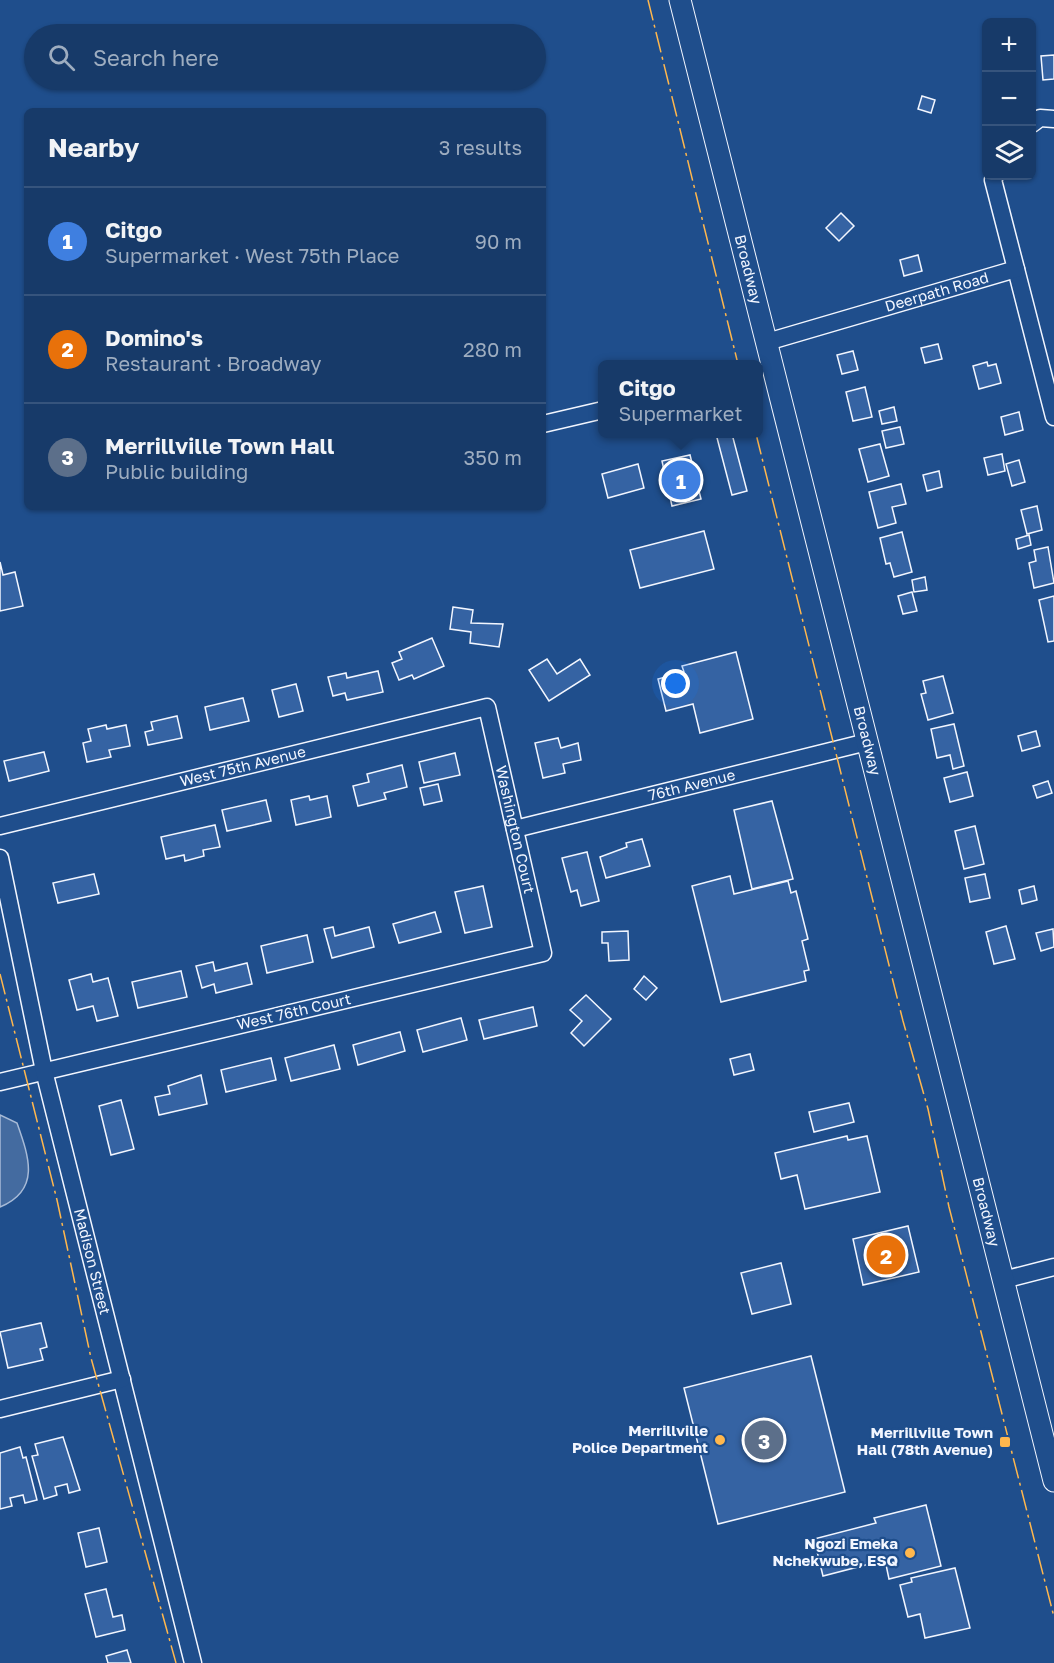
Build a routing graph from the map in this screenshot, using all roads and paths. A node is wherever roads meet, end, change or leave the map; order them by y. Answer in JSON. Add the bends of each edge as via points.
{"nodes":[{"id":1,"x":680,"y":0,"type":"edge"},
{"id":2,"x":1054,"y":119,"type":"edge"},
{"id":3,"x":1036,"y":121,"type":"edge"},
{"id":4,"x":993,"y":180,"type":"edge"},
{"id":5,"x":1016,"y":269,"type":"junction"},
{"id":6,"x":767,"y":342,"type":"junction"},
{"id":7,"x":766,"y":369,"type":"edge"},
{"id":8,"x":598,"y":411,"type":"edge"},
{"id":9,"x":1054,"y":417,"type":"edge"},
{"id":10,"x":546,"y":423,"type":"edge"},
{"id":11,"x":488,"y":707,"type":"joint"},
{"id":12,"x":867,"y":742,"type":"junction"},
{"id":13,"x":0,"y":826,"type":"edge"},
{"id":14,"x":515,"y":829,"type":"junction"},
{"id":15,"x":0,"y":858,"type":"edge"},
{"id":16,"x":543,"y":953,"type":"joint"},
{"id":17,"x":44,"y":1071,"type":"junction"},
{"id":18,"x":0,"y":1082,"type":"edge"},
{"id":19,"x":1054,"y":1267,"type":"edge"},
{"id":20,"x":1003,"y":1280,"type":"junction"},
{"id":21,"x":122,"y":1379,"type":"junction"},
{"id":22,"x":0,"y":1409,"type":"edge"},
{"id":23,"x":1054,"y":1481,"type":"edge"},
{"id":24,"x":194,"y":1663,"type":"edge"}],
"edges":[{"from":1,"to":6,"type":"main road","name":"Broadway"},
{"from":2,"to":3,"type":"street"},
{"from":4,"to":5,"type":"street"},
{"from":5,"to":6,"type":"street","name":"Deerpath Road"},
{"from":5,"to":9,"type":"street"},
{"from":6,"to":7,"type":"main road","name":"Broadway"},
{"from":7,"to":12,"type":"main road","name":"Broadway"},
{"from":8,"to":10,"type":"street"},
{"from":11,"to":13,"type":"street","name":"West 75th Avenue"},
{"from":11,"to":14,"type":"street","name":"Washington Court"},
{"from":12,"to":14,"type":"street","name":"76th Avenue"},
{"from":12,"to":20,"type":"main road","name":"Broadway"},
{"from":14,"to":16,"type":"street","name":"Washington Court"},
{"from":15,"to":17,"type":"street","name":"Madison Street"},
{"from":16,"to":17,"type":"street","name":"West 76th Court"},
{"from":17,"to":18,"type":"street","name":"West 76th Court"},
{"from":17,"to":21,"type":"street","name":"Madison Street"},
{"from":19,"to":20,"type":"street"},
{"from":20,"to":23,"type":"main road","name":"Broadway"},
{"from":21,"to":22,"type":"street"},
{"from":21,"to":24,"type":"street","name":"Madison Street"}]}
